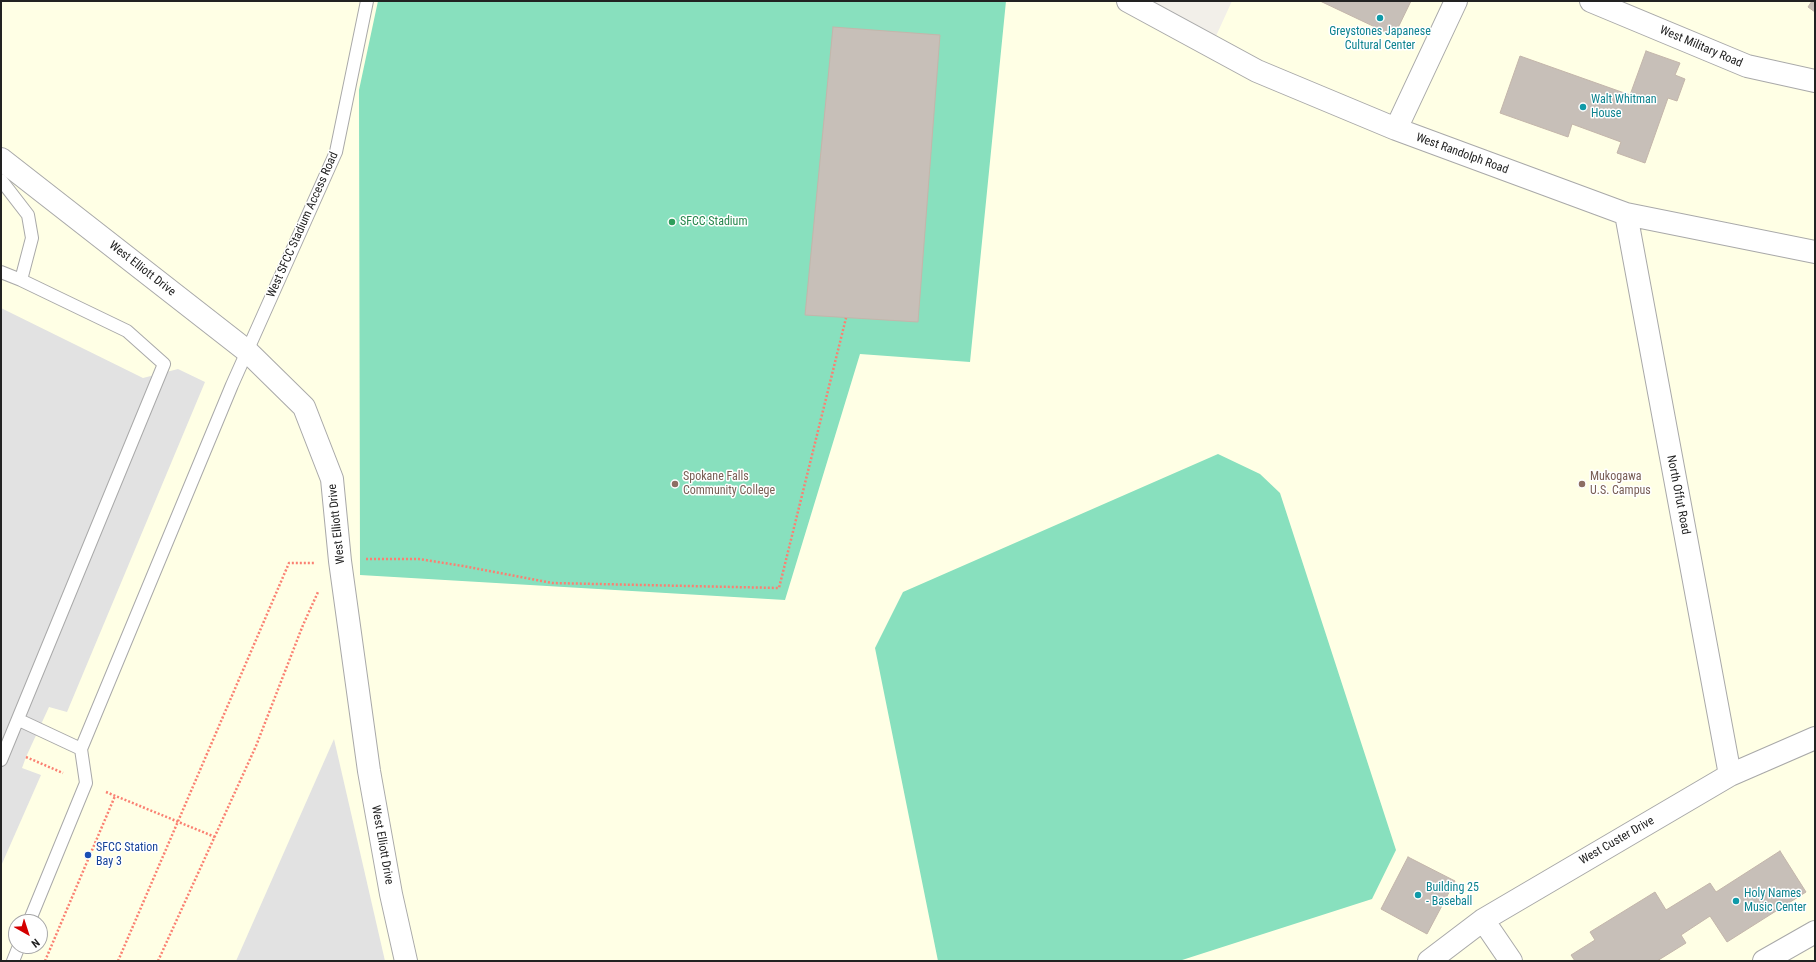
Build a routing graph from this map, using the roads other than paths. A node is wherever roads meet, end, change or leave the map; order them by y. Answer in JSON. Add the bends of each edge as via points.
{"nodes":[{"id":1,"x":367,"y":1,"type":"edge"},
{"id":2,"x":1128,"y":1,"type":"edge"},
{"id":3,"x":1456,"y":1,"type":"edge"},
{"id":4,"x":1591,"y":1,"type":"edge"},
{"id":5,"x":1815,"y":81,"type":"edge"},
{"id":6,"x":1396,"y":129,"type":"junction"},
{"id":7,"x":1,"y":159,"type":"edge"},
{"id":8,"x":1,"y":180,"type":"edge"},
{"id":9,"x":1626,"y":214,"type":"junction"},
{"id":10,"x":1815,"y":252,"type":"edge"},
{"id":11,"x":1,"y":272,"type":"edge"},
{"id":12,"x":21,"y":280,"type":"junction"},
{"id":13,"x":247,"y":351,"type":"junction"},
{"id":14,"x":19,"y":720,"type":"junction"},
{"id":15,"x":1815,"y":738,"type":"edge"},
{"id":16,"x":81,"y":749,"type":"junction"},
{"id":17,"x":1,"y":760,"type":"edge"},
{"id":18,"x":1730,"y":775,"type":"junction"},
{"id":19,"x":32,"y":914,"type":"edge"},
{"id":20,"x":1482,"y":920,"type":"junction"},
{"id":21,"x":1815,"y":932,"type":"edge"},
{"id":22,"x":406,"y":961,"type":"edge"},
{"id":23,"x":1429,"y":961,"type":"edge"},
{"id":24,"x":1511,"y":961,"type":"edge"},
{"id":25,"x":1764,"y":961,"type":"edge"}],
"edges":[{"from":1,"to":13,"type":"lane","name":"West SFCC Stadium Access Road","via":[[336,152]]},
{"from":2,"to":6,"type":"street","name":"West Randolph Road","via":[[1257,71]]},
{"from":3,"to":6,"type":"street"},
{"from":4,"to":5,"type":"street","name":"West Military Road","via":[[1747,66]]},
{"from":6,"to":9,"type":"street","name":"West Randolph Road"},
{"from":7,"to":13,"type":"street","name":"West Elliott Drive"},
{"from":8,"to":12,"type":"lane","via":[[28,215],[32,238]]},
{"from":9,"to":10,"type":"street","name":"West Randolph Road"},
{"from":9,"to":18,"type":"street","name":"North Offut Road"},
{"from":11,"to":12,"type":"lane"},
{"from":12,"to":14,"type":"lane","via":[[126,332],[164,364]]},
{"from":13,"to":16,"type":"lane","name":"West SFCC Stadium Access Road"},
{"from":13,"to":22,"type":"street","name":"West Elliott Drive","via":[[304,407],[332,479],[340,561],[369,772]]},
{"from":14,"to":16,"type":"lane"},
{"from":14,"to":17,"type":"lane"},
{"from":15,"to":18,"type":"street","name":"West Custer Drive"},
{"from":16,"to":19,"type":"lane","via":[[86,783]]},
{"from":18,"to":20,"type":"street","name":"West Custer Drive"},
{"from":20,"to":23,"type":"street","name":"West Custer Drive"},
{"from":20,"to":24,"type":"street"},
{"from":21,"to":25,"type":"street"}]}
